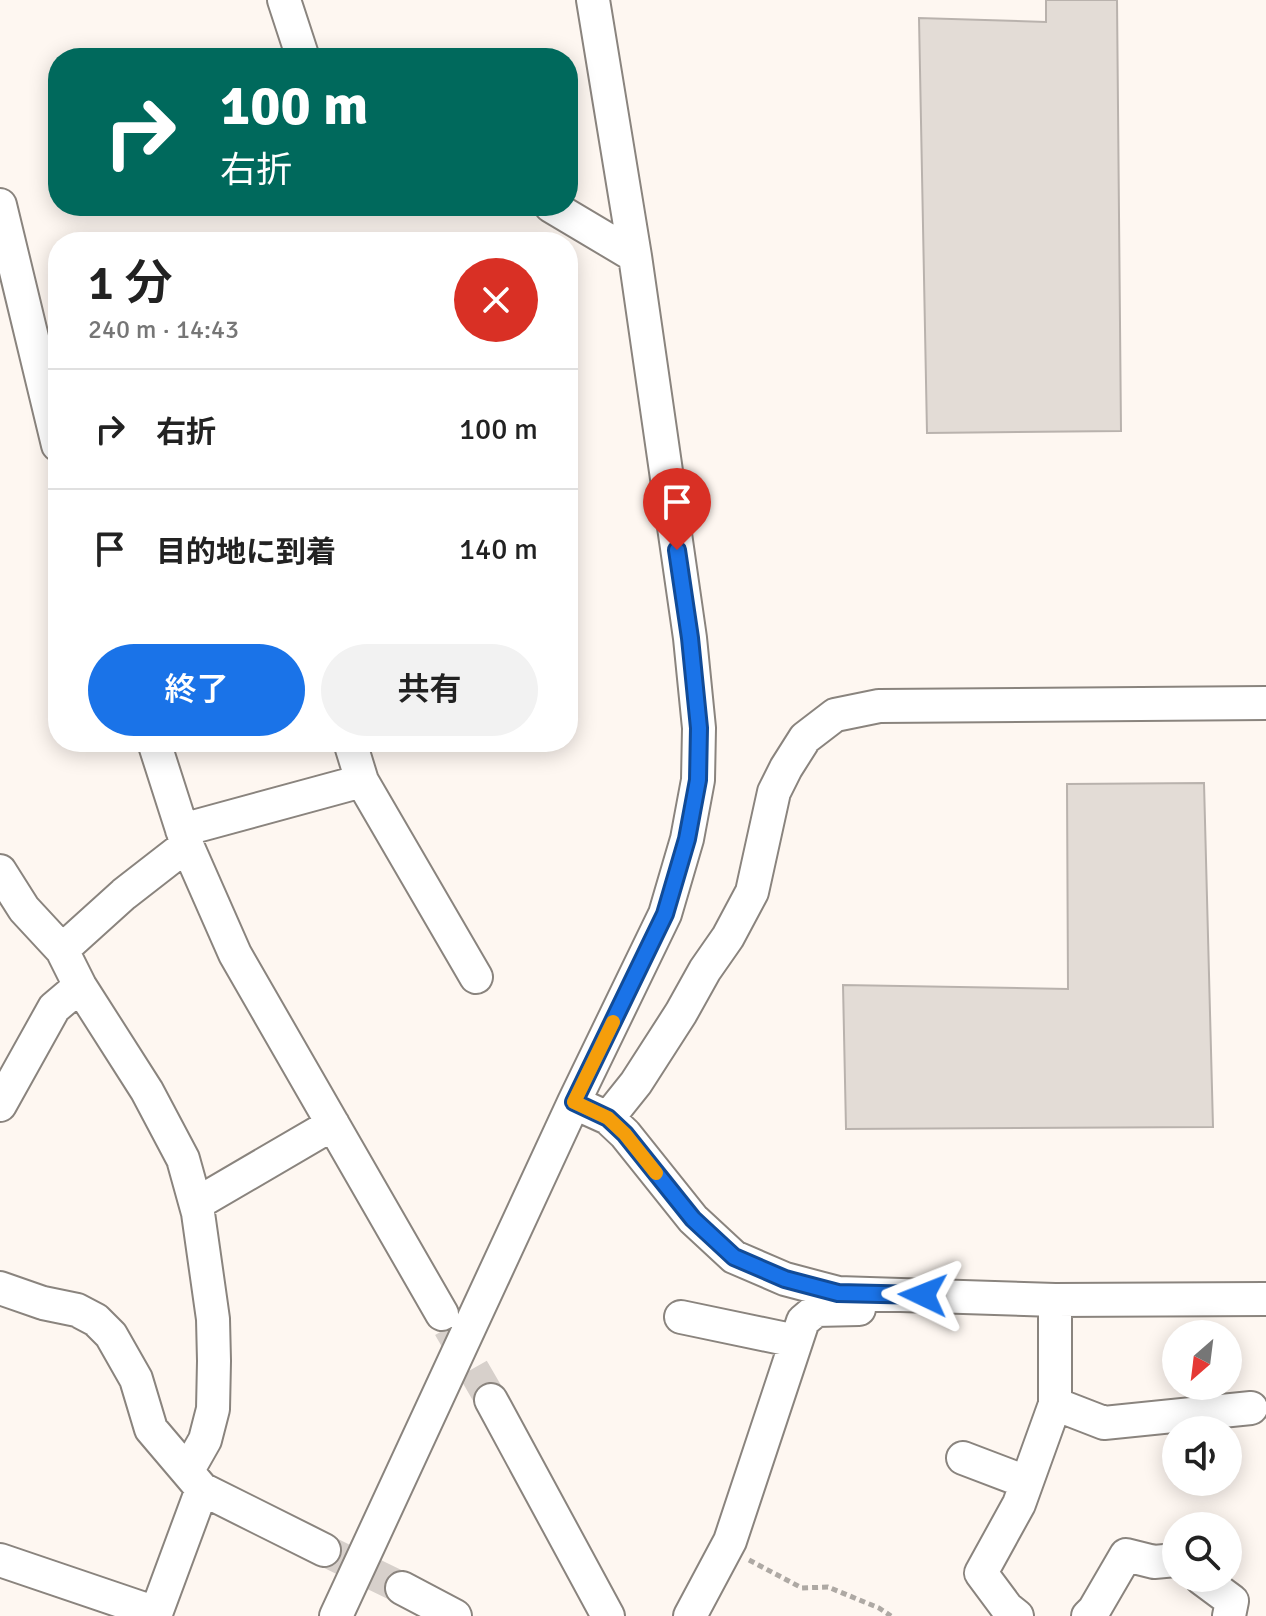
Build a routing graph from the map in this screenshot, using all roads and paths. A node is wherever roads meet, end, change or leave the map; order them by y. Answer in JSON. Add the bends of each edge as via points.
{"nodes":[{"id":1,"x":284,"y":0,"type":"edge"},
{"id":2,"x":593,"y":0,"type":"edge"},
{"id":3,"x":300,"y":48,"type":"edge"},
{"id":4,"x":0,"y":205,"type":"edge"},
{"id":5,"x":568,"y":216,"type":"edge"},
{"id":6,"x":635,"y":256,"type":"junction"},
{"id":7,"x":48,"y":404,"type":"edge"},
{"id":8,"x":1266,"y":703,"type":"edge"},
{"id":9,"x":157,"y":752,"type":"edge"},
{"id":10,"x":353,"y":752,"type":"edge"},
{"id":11,"x":362,"y":781,"type":"junction"},
{"id":12,"x":184,"y":838,"type":"junction"},
{"id":13,"x":0,"y":871,"type":"edge"},
{"id":14,"x":62,"y":950,"type":"junction"},
{"id":15,"x":476,"y":977,"type":"dead end"},
{"id":16,"x":80,"y":986,"type":"junction"},
{"id":17,"x":574,"y":1102,"type":"junction"},
{"id":18,"x":0,"y":1105,"type":"edge"},
{"id":19,"x":608,"y":1118,"type":"junction"},
{"id":20,"x":333,"y":1124,"type":"junction"},
{"id":21,"x":196,"y":1204,"type":"junction"},
{"id":22,"x":0,"y":1288,"type":"edge"},
{"id":23,"x":923,"y":1295,"type":"junction"},
{"id":24,"x":1266,"y":1299,"type":"edge"},
{"id":25,"x":1055,"y":1300,"type":"junction"},
{"id":26,"x":442,"y":1314,"type":"tunnel mouth"},
{"id":27,"x":681,"y":1317,"type":"dead end"},
{"id":28,"x":796,"y":1341,"type":"junction"},
{"id":29,"x":491,"y":1400,"type":"tunnel mouth"},
{"id":30,"x":1055,"y":1404,"type":"junction"},
{"id":31,"x":1251,"y":1408,"type":"dead end"},
{"id":32,"x":963,"y":1458,"type":"dead end"},
{"id":33,"x":195,"y":1480,"type":"junction"},
{"id":34,"x":1026,"y":1482,"type":"junction"},
{"id":35,"x":726,"y":1548,"type":"junction"},
{"id":36,"x":324,"y":1550,"type":"tunnel mouth"},
{"id":37,"x":0,"y":1560,"type":"edge"},
{"id":38,"x":1162,"y":1561,"type":"edge"},
{"id":39,"x":402,"y":1588,"type":"tunnel mouth"},
{"id":40,"x":1220,"y":1592,"type":"edge"},
{"id":41,"x":1012,"y":1612,"type":"edge"},
{"id":42,"x":155,"y":1615,"type":"edge"},
{"id":43,"x":336,"y":1616,"type":"edge"},
{"id":44,"x":455,"y":1616,"type":"edge"},
{"id":45,"x":608,"y":1616,"type":"edge"},
{"id":46,"x":690,"y":1616,"type":"edge"},
{"id":47,"x":891,"y":1616,"type":"edge"},
{"id":48,"x":1088,"y":1616,"type":"edge"},
{"id":49,"x":1229,"y":1616,"type":"edge"}],
"edges":[{"from":1,"to":3,"type":"street"},
{"from":2,"to":6,"type":"street"},
{"from":4,"to":7,"type":"street"},
{"from":5,"to":6,"type":"street"},
{"from":6,"to":17,"type":"street","via":[[690,638],[698,780],[665,914]]},
{"from":8,"to":19,"type":"street","via":[[879,706],[835,715],[805,738],[786,768],[774,792],[752,892],[644,1072]]},
{"from":9,"to":12,"type":"street"},
{"from":10,"to":11,"type":"street"},
{"from":11,"to":12,"type":"street"},
{"from":11,"to":15,"type":"street"},
{"from":12,"to":14,"type":"street"},
{"from":12,"to":20,"type":"street","via":[[235,954]]},
{"from":13,"to":14,"type":"street","via":[[24,909]]},
{"from":14,"to":16,"type":"street"},
{"from":16,"to":18,"type":"street","via":[[54,1008]]},
{"from":16,"to":21,"type":"street","via":[[183,1159]]},
{"from":17,"to":19,"type":"street"},
{"from":17,"to":43,"type":"street"},
{"from":19,"to":23,"type":"street","via":[[693,1219],[734,1257],[785,1279],[838,1293]]},
{"from":20,"to":21,"type":"street"},
{"from":20,"to":26,"type":"street"},
{"from":21,"to":33,"type":"street","via":[[214,1361],[213,1409]]},
{"from":22,"to":33,"type":"street","via":[[96,1320],[136,1379],[151,1429]]},
{"from":23,"to":25,"type":"street"},
{"from":23,"to":28,"type":"street","via":[[884,1308],[816,1310],[803,1321]]},
{"from":24,"to":25,"type":"street"},
{"from":25,"to":30,"type":"street"},
{"from":27,"to":28,"type":"street"},
{"from":28,"to":35,"type":"street"},
{"from":29,"to":45,"type":"street"},
{"from":30,"to":31,"type":"street","via":[[1104,1423]]},
{"from":30,"to":34,"type":"street"},
{"from":32,"to":34,"type":"street"},
{"from":33,"to":36,"type":"street"},
{"from":33,"to":42,"type":"street"},
{"from":34,"to":41,"type":"street","via":[[981,1573]]},
{"from":35,"to":46,"type":"street"},
{"from":35,"to":47,"type":"path","via":[[802,1588],[828,1587]]},
{"from":37,"to":42,"type":"street"},
{"from":38,"to":48,"type":"street","via":[[1126,1555]]},
{"from":39,"to":44,"type":"street"},
{"from":40,"to":49,"type":"street","via":[[1232,1601]]}]}
